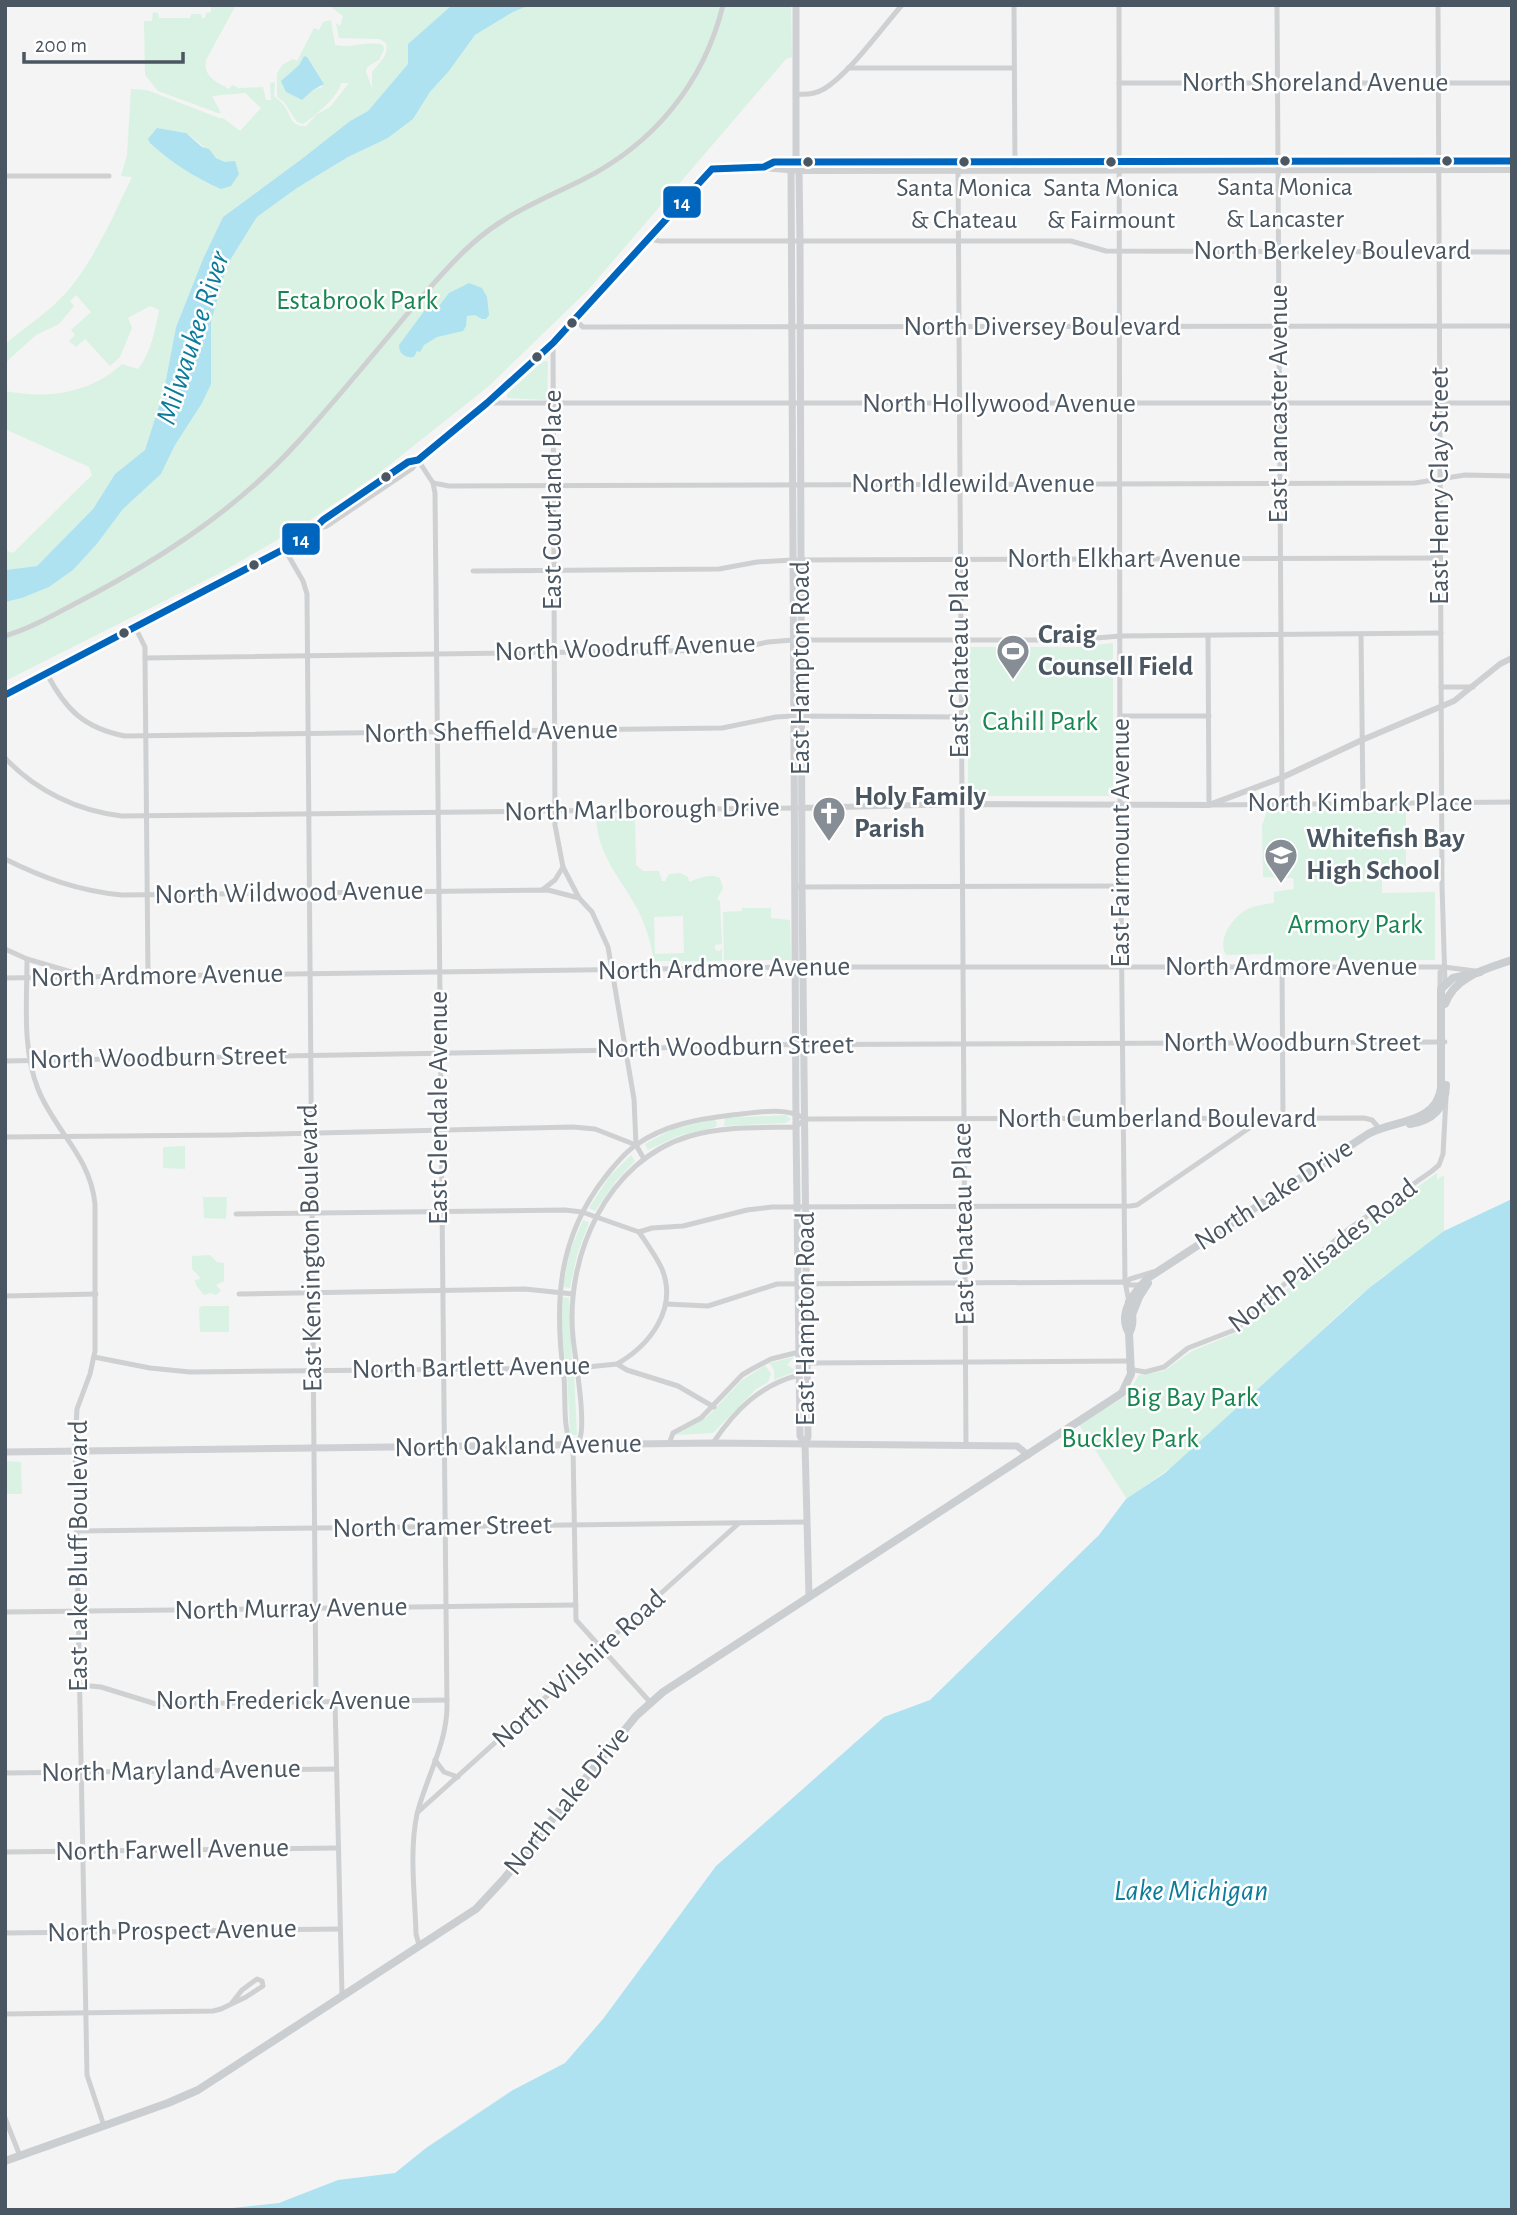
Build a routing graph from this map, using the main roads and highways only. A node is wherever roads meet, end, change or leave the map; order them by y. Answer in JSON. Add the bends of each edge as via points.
{"nodes":[{"id":1,"x":796,"y":5,"type":"edge"},
{"id":2,"x":1512,"y":960,"type":"edge"},
{"id":3,"x":1463,"y":977,"type":"junction"},
{"id":4,"x":1445,"y":983,"type":"junction"},
{"id":5,"x":1445,"y":1004,"type":"junction"},
{"id":6,"x":1443,"y":1042,"type":"junction"},
{"id":7,"x":800,"y":1045,"type":"junction"},
{"id":8,"x":1432,"y":1112,"type":"junction"},
{"id":9,"x":802,"y":1206,"type":"junction"},
{"id":10,"x":1150,"y":1279,"type":"junction"},
{"id":11,"x":802,"y":1284,"type":"junction"},
{"id":12,"x":1129,"y":1314,"type":"junction"},
{"id":13,"x":805,"y":1444,"type":"junction"},
{"id":14,"x":5,"y":1452,"type":"edge"},
{"id":15,"x":1028,"y":1455,"type":"junction"},
{"id":16,"x":809,"y":1597,"type":"junction"},
{"id":17,"x":5,"y":2161,"type":"edge"}],
"edges":[{"from":1,"to":7,"type":"main road","name":"East Hampton Road"},
{"from":2,"to":3,"type":"main road"},
{"from":3,"to":4,"type":"main road"},
{"from":3,"to":5,"type":"main road"},
{"from":4,"to":5,"type":"main road","name":"East Henry Clay Street"},
{"from":4,"to":6,"type":"main road","name":"East Henry Clay Street","via":[[1440,992]]},
{"from":5,"to":6,"type":"main road","name":"East Henry Clay Street"},
{"from":6,"to":8,"type":"main road","name":"East Henry Clay Street","via":[[1440,1095]]},
{"from":6,"to":8,"type":"main road","name":"East Henry Clay Street","via":[[1446,1098]]},
{"from":7,"to":9,"type":"main road","name":"East Hampton Road","via":[[805,1119]]},
{"from":7,"to":9,"type":"main road","name":"East Hampton Road","via":[[796,1127]]},
{"from":8,"to":10,"type":"main road","name":"North Lake Drive","via":[[1379,1128]]},
{"from":9,"to":11,"type":"main road","name":"East Hampton Road"},
{"from":10,"to":12,"type":"main road","name":"North Lake Drive"},
{"from":10,"to":12,"type":"main road","name":"North Lake Drive","via":[[1129,1302]]},
{"from":11,"to":13,"type":"main road","name":"East Hampton Road","via":[[808,1363]]},
{"from":11,"to":13,"type":"main road","name":"East Hampton Road","via":[[800,1436]]},
{"from":12,"to":15,"type":"main road","name":"North Lake Drive","via":[[1131,1374],[1125,1390]]},
{"from":13,"to":14,"type":"main road","name":"North Oakland Avenue"},
{"from":13,"to":15,"type":"main road","name":"North Oakland Avenue","via":[[1017,1446]]},
{"from":13,"to":16,"type":"main road"},
{"from":15,"to":16,"type":"main road","name":"North Lake Drive"},
{"from":16,"to":17,"type":"main road","name":"North Lake Drive","via":[[650,1702],[476,1909],[198,2090]]}]}
